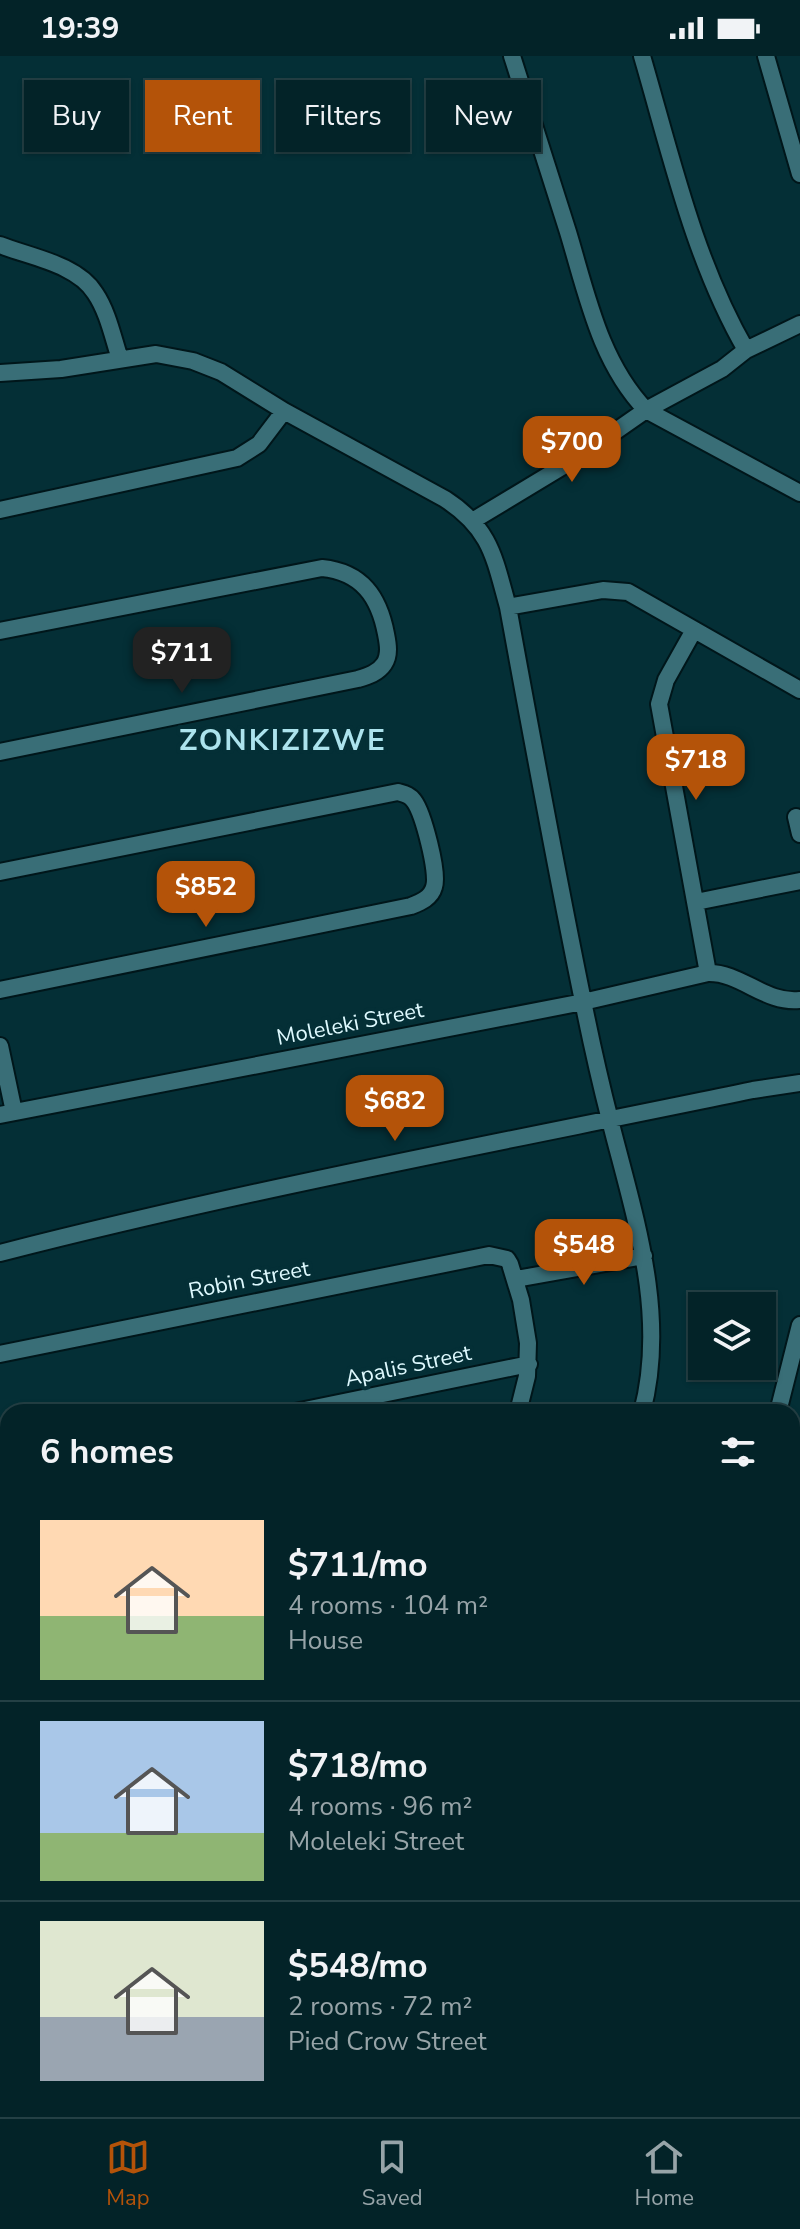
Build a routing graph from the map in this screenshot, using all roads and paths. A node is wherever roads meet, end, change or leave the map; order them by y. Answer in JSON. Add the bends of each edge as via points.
{"nodes":[{"id":1,"x":512,"y":56,"type":"edge"},
{"id":2,"x":642,"y":56,"type":"edge"},
{"id":3,"x":766,"y":56,"type":"edge"},
{"id":4,"x":800,"y":174,"type":"edge"},
{"id":5,"x":0,"y":245,"type":"edge"},
{"id":6,"x":800,"y":324,"type":"edge"},
{"id":7,"x":746,"y":350,"type":"junction"},
{"id":8,"x":120,"y":359,"type":"junction"},
{"id":9,"x":0,"y":373,"type":"edge"},
{"id":10,"x":646,"y":410,"type":"junction"},
{"id":11,"x":284,"y":411,"type":"junction"},
{"id":12,"x":800,"y":493,"type":"edge"},
{"id":13,"x":0,"y":510,"type":"edge"},
{"id":14,"x":474,"y":520,"type":"junction"},
{"id":15,"x":508,"y":607,"type":"junction"},
{"id":16,"x":694,"y":630,"type":"junction"},
{"id":17,"x":0,"y":631,"type":"edge"},
{"id":18,"x":800,"y":690,"type":"edge"},
{"id":19,"x":0,"y":752,"type":"edge"},
{"id":20,"x":796,"y":817,"type":"dead end"},
{"id":21,"x":800,"y":834,"type":"edge"},
{"id":22,"x":0,"y":872,"type":"edge"},
{"id":23,"x":800,"y":881,"type":"edge"},
{"id":24,"x":696,"y":902,"type":"junction"},
{"id":25,"x":708,"y":973,"type":"junction"},
{"id":26,"x":0,"y":990,"type":"edge"},
{"id":27,"x":800,"y":1000,"type":"edge"},
{"id":28,"x":583,"y":1002,"type":"junction"},
{"id":29,"x":0,"y":1046,"type":"edge"},
{"id":30,"x":800,"y":1083,"type":"edge"},
{"id":31,"x":7,"y":1114,"type":"edge"},
{"id":32,"x":610,"y":1119,"type":"junction"},
{"id":33,"x":0,"y":1253,"type":"edge"},
{"id":34,"x":644,"y":1256,"type":"junction"},
{"id":35,"x":516,"y":1279,"type":"junction"},
{"id":36,"x":800,"y":1325,"type":"edge"},
{"id":37,"x":0,"y":1354,"type":"edge"},
{"id":38,"x":529,"y":1364,"type":"junction"},
{"id":39,"x":334,"y":1404,"type":"edge"},
{"id":40,"x":520,"y":1404,"type":"edge"},
{"id":41,"x":644,"y":1404,"type":"edge"},
{"id":42,"x":780,"y":1404,"type":"edge"}],
"edges":[{"from":1,"to":10,"type":"street","via":[[596,324],[617,373]]},
{"from":2,"to":7,"type":"street","via":[[714,289]]},
{"from":3,"to":4,"type":"street"},
{"from":5,"to":8,"type":"street","via":[[72,273],[90,286]]},
{"from":6,"to":7,"type":"street"},
{"from":7,"to":10,"type":"street"},
{"from":8,"to":9,"type":"street"},
{"from":8,"to":11,"type":"street","via":[[156,354],[206,365]]},
{"from":10,"to":12,"type":"street"},
{"from":10,"to":14,"type":"street"},
{"from":11,"to":13,"type":"street","via":[[259,444],[237,458]]},
{"from":11,"to":14,"type":"street"},
{"from":14,"to":15,"type":"street","via":[[493,555]]},
{"from":15,"to":16,"type":"street","via":[[611,589],[628,592]]},
{"from":15,"to":28,"type":"street"},
{"from":16,"to":18,"type":"street"},
{"from":16,"to":24,"type":"street","via":[[659,704]]},
{"from":17,"to":19,"type":"street","via":[[322,568],[337,569],[367,587],[383,617],[389,648],[383,667],[358,679]]},
{"from":20,"to":21,"type":"street"},
{"from":22,"to":26,"type":"street","via":[[398,792],[412,797],[418,809],[436,879],[430,894],[411,906]]},
{"from":23,"to":24,"type":"street"},
{"from":24,"to":25,"type":"street"},
{"from":25,"to":27,"type":"street","name":"Moleleki Street","via":[[722,973],[778,999]]},
{"from":25,"to":28,"type":"street","name":"Moleleki Street"},
{"from":28,"to":31,"type":"street","name":"Moleleki Street"},
{"from":28,"to":32,"type":"street"},
{"from":29,"to":31,"type":"street"},
{"from":30,"to":32,"type":"street"},
{"from":32,"to":33,"type":"street","via":[[136,1219]]},
{"from":32,"to":34,"type":"street"},
{"from":34,"to":35,"type":"street"},
{"from":34,"to":41,"type":"street","via":[[651,1315],[651,1376]]},
{"from":35,"to":37,"type":"street","name":"Robin Street","via":[[507,1259],[481,1255]]},
{"from":35,"to":38,"type":"street"},
{"from":36,"to":42,"type":"street"},
{"from":38,"to":39,"type":"street","name":"Apalis Street"},
{"from":38,"to":40,"type":"street"}]}
